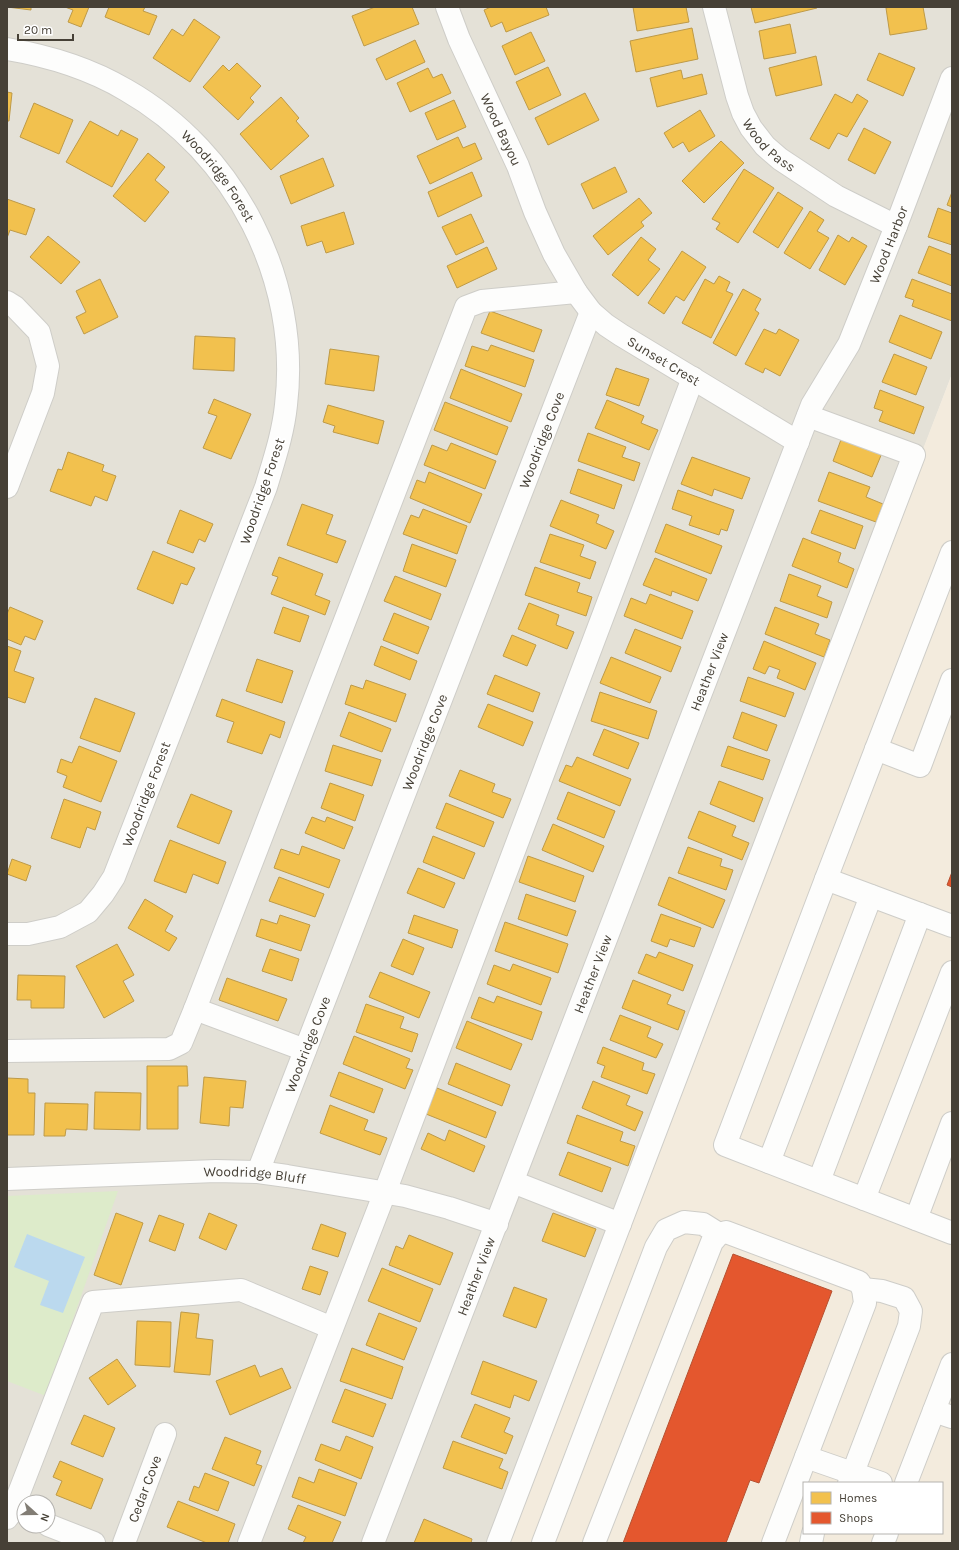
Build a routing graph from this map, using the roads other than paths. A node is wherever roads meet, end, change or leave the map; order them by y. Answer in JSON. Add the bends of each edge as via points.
{"nodes":[{"id":1,"x":447,"y":7,"type":"edge"},
{"id":2,"x":714,"y":7,"type":"edge"},
{"id":3,"x":7,"y":49,"type":"edge"},
{"id":4,"x":952,"y":78,"type":"edge"},
{"id":5,"x":896,"y":226,"type":"junction"},
{"id":6,"x":554,"y":254,"type":"joint"},
{"id":7,"x":576,"y":292,"type":"junction"},
{"id":8,"x":7,"y":302,"type":"edge"},
{"id":9,"x":591,"y":312,"type":"junction"},
{"id":10,"x":693,"y":378,"type":"junction"},
{"id":11,"x":810,"y":411,"type":"junction"},
{"id":12,"x":798,"y":442,"type":"junction"},
{"id":13,"x":7,"y":486,"type":"edge"},
{"id":14,"x":952,"y":552,"type":"edge"},
{"id":15,"x":952,"y":680,"type":"edge"},
{"id":16,"x":876,"y":749,"type":"junction"},
{"id":17,"x":826,"y":879,"type":"junction"},
{"id":18,"x":871,"y":896,"type":"junction"},
{"id":19,"x":920,"y":914,"type":"junction"},
{"id":20,"x":952,"y":926,"type":"edge"},
{"id":21,"x":7,"y":934,"type":"edge"},
{"id":22,"x":952,"y":972,"type":"edge"},
{"id":23,"x":195,"y":1009,"type":"junction"},
{"id":24,"x":305,"y":1050,"type":"junction"},
{"id":25,"x":7,"y":1051,"type":"edge"},
{"id":26,"x":952,"y":1123,"type":"edge"},
{"id":27,"x":769,"y":1162,"type":"junction"},
{"id":28,"x":258,"y":1172,"type":"junction"},
{"id":29,"x":7,"y":1179,"type":"edge"},
{"id":30,"x":819,"y":1181,"type":"junction"},
{"id":31,"x":513,"y":1182,"type":"junction"},
{"id":32,"x":385,"y":1192,"type":"junction"},
{"id":33,"x":864,"y":1199,"type":"junction"},
{"id":34,"x":916,"y":1219,"type":"junction"},
{"id":35,"x":497,"y":1224,"type":"junction"},
{"id":36,"x":620,"y":1224,"type":"junction"},
{"id":37,"x":952,"y":1233,"type":"edge"},
{"id":38,"x":718,"y":1234,"type":"junction"},
{"id":39,"x":863,"y":1289,"type":"junction"},
{"id":40,"x":332,"y":1328,"type":"junction"},
{"id":41,"x":952,"y":1364,"type":"edge"},
{"id":42,"x":943,"y":1414,"type":"edge"},
{"id":43,"x":165,"y":1434,"type":"dead end"},
{"id":44,"x":806,"y":1457,"type":"junction"},
{"id":45,"x":851,"y":1478,"type":"edge"},
{"id":46,"x":875,"y":1482,"type":"edge"},
{"id":47,"x":907,"y":1482,"type":"edge"},
{"id":48,"x":12,"y":1514,"type":"edge"},
{"id":49,"x":56,"y":1528,"type":"edge"},
{"id":50,"x":94,"y":1543,"type":"edge"},
{"id":51,"x":124,"y":1543,"type":"edge"},
{"id":52,"x":250,"y":1543,"type":"edge"},
{"id":53,"x":373,"y":1543,"type":"edge"},
{"id":54,"x":498,"y":1543,"type":"edge"},
{"id":55,"x":544,"y":1543,"type":"edge"},
{"id":56,"x":594,"y":1543,"type":"edge"},
{"id":57,"x":773,"y":1543,"type":"edge"}],
"edges":[{"from":1,"to":6,"type":"street","name":"Wood Bayou"},
{"from":2,"to":5,"type":"street","name":"Wood Pass","via":[[743,113],[765,146],[836,196]]},
{"from":3,"to":21,"type":"street","name":"Woodridge Forest","via":[[32,53],[96,74],[126,90],[166,117],[205,154],[245,209],[270,264],[281,304],[288,371],[281,439],[266,487],[114,877],[88,912],[60,927],[28,934]]},
{"from":4,"to":5,"type":"street","name":"Wood Harbor"},
{"from":5,"to":11,"type":"street","name":"Wood Harbor","via":[[849,344]]},
{"from":6,"to":7,"type":"street","name":"Sunset Crest"},
{"from":7,"to":9,"type":"street","name":"Sunset Crest"},
{"from":7,"to":23,"type":"street","via":[[482,301],[466,307]]},
{"from":8,"to":13,"type":"street","via":[[39,332],[48,366],[43,393]]},
{"from":9,"to":10,"type":"street","name":"Sunset Crest","via":[[621,335]]},
{"from":9,"to":24,"type":"street","name":"Woodridge Cove"},
{"from":10,"to":12,"type":"street","name":"Sunset Crest"},
{"from":10,"to":32,"type":"street"},
{"from":11,"to":12,"type":"street","name":"Heather View"},
{"from":11,"to":36,"type":"street","via":[[914,455]]},
{"from":12,"to":31,"type":"street","name":"Heather View"},
{"from":14,"to":16,"type":"street"},
{"from":15,"to":16,"type":"street","via":[[920,766]]},
{"from":16,"to":17,"type":"street"},
{"from":17,"to":18,"type":"street"},
{"from":17,"to":27,"type":"street","via":[[725,1145]]},
{"from":18,"to":19,"type":"street"},
{"from":18,"to":27,"type":"street"},
{"from":19,"to":20,"type":"street"},
{"from":19,"to":30,"type":"street"},
{"from":22,"to":33,"type":"street"},
{"from":23,"to":24,"type":"street"},
{"from":23,"to":25,"type":"street","via":[[180,1043],[169,1049]]},
{"from":24,"to":28,"type":"street","name":"Woodridge Cove"},
{"from":26,"to":34,"type":"street"},
{"from":27,"to":30,"type":"street"},
{"from":28,"to":29,"type":"street","name":"Woodridge Bluff","via":[[216,1171]]},
{"from":28,"to":32,"type":"street","name":"Woodridge Bluff"},
{"from":30,"to":33,"type":"street"},
{"from":31,"to":35,"type":"street","name":"Heather View"},
{"from":31,"to":36,"type":"street"},
{"from":32,"to":35,"type":"street","name":"Woodridge Bluff","via":[[449,1208]]},
{"from":32,"to":40,"type":"street"},
{"from":33,"to":34,"type":"street"},
{"from":34,"to":37,"type":"street"},
{"from":35,"to":53,"type":"street","name":"Heather View"},
{"from":36,"to":54,"type":"street"},
{"from":38,"to":39,"type":"street","via":[[726,1232],[859,1282]]},
{"from":38,"to":55,"type":"street","via":[[704,1224],[684,1222],[666,1230],[656,1248]]},
{"from":38,"to":56,"type":"street","via":[[712,1242]]},
{"from":39,"to":44,"type":"street","via":[[865,1303]]},
{"from":39,"to":45,"type":"street","via":[[882,1291],[904,1298],[911,1311],[909,1326]]},
{"from":40,"to":48,"type":"street","via":[[241,1290],[93,1302]]},
{"from":40,"to":52,"type":"street"},
{"from":41,"to":42,"type":"street"},
{"from":42,"to":47,"type":"street"},
{"from":43,"to":51,"type":"street","name":"Cedar Cove"},
{"from":44,"to":45,"type":"street"},
{"from":44,"to":57,"type":"street"},
{"from":45,"to":46,"type":"street"},
{"from":49,"to":50,"type":"street"}]}
